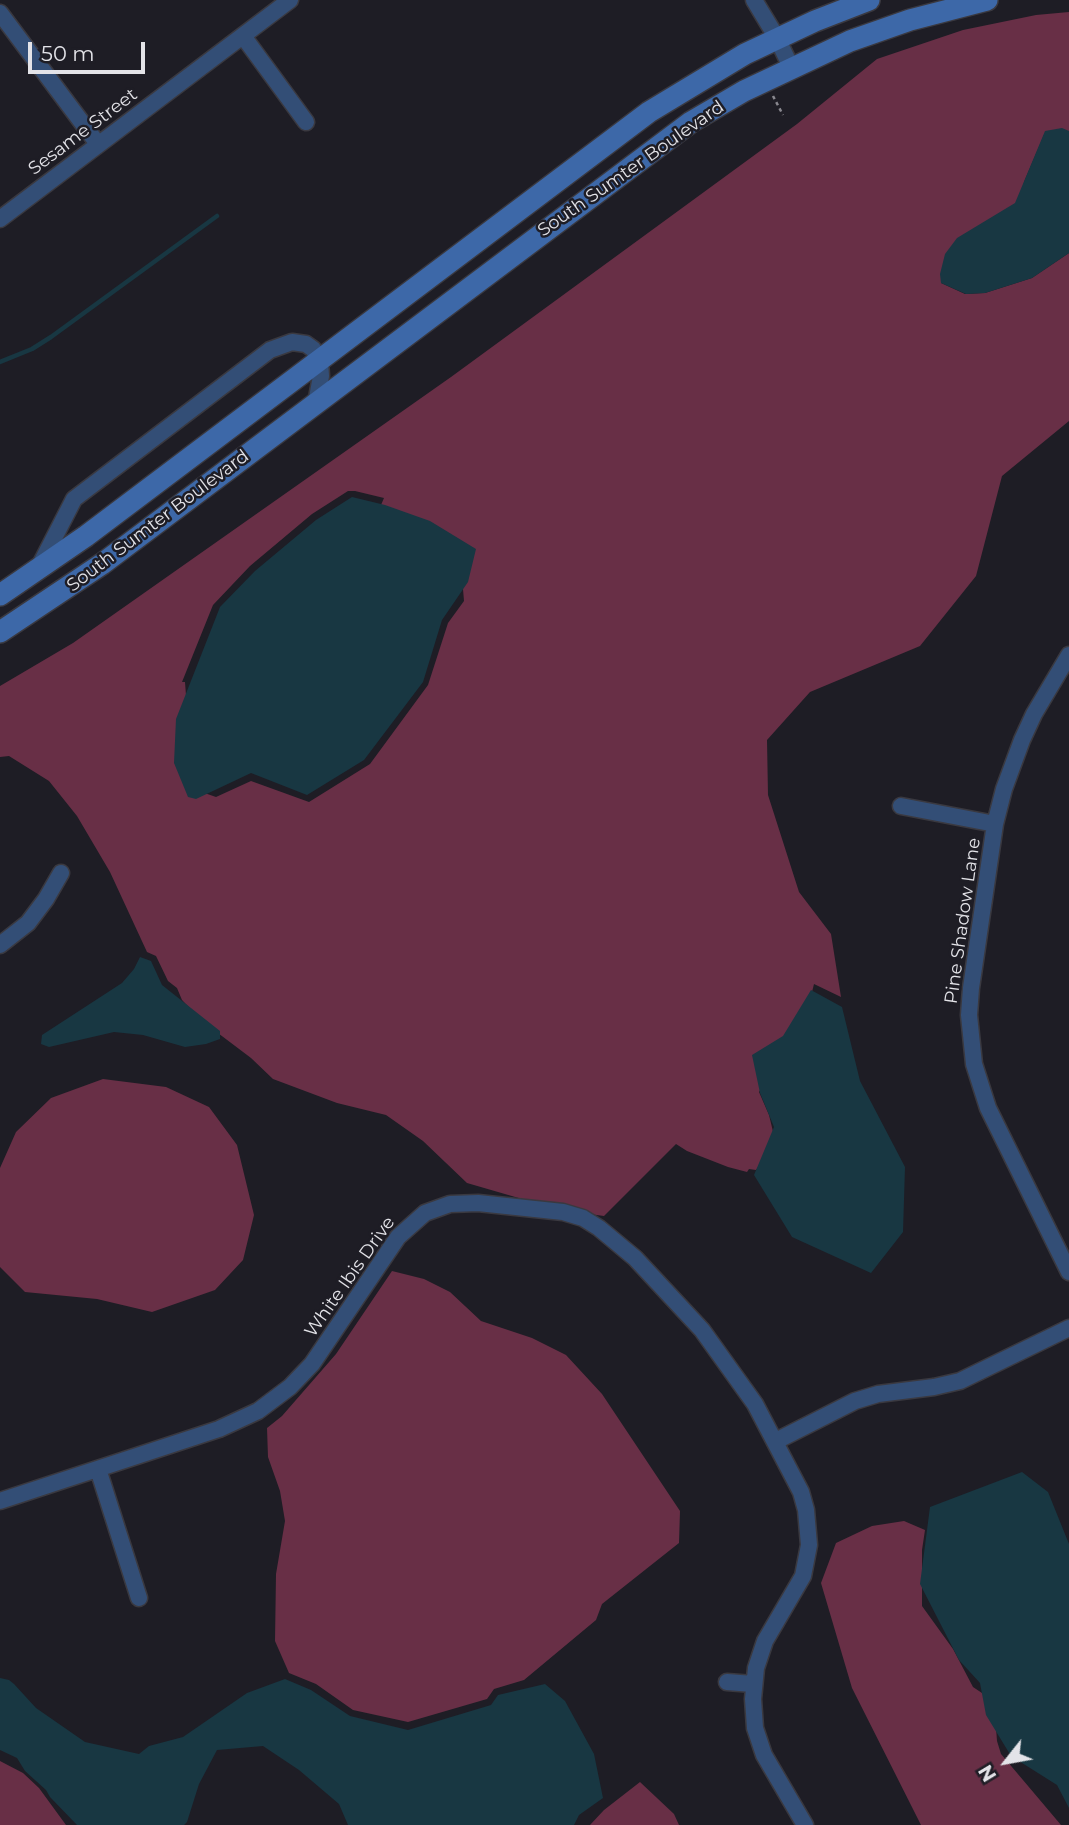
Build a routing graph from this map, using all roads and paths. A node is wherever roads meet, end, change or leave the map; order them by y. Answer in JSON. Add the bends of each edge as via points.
{"nodes":[{"id":1,"x":260,"y":0,"type":"edge"},
{"id":2,"x":290,"y":0,"type":"edge"},
{"id":3,"x":754,"y":0,"type":"edge"},
{"id":4,"x":869,"y":0,"type":"edge"},
{"id":5,"x":987,"y":0,"type":"edge"},
{"id":6,"x":0,"y":13,"type":"edge"},
{"id":7,"x":271,"y":14,"type":"junction"},
{"id":8,"x":243,"y":36,"type":"junction"},
{"id":9,"x":777,"y":38,"type":"junction"},
{"id":10,"x":791,"y":67,"type":"junction"},
{"id":11,"x":306,"y":122,"type":"dead end"},
{"id":12,"x":98,"y":144,"type":"junction"},
{"id":13,"x":0,"y":219,"type":"edge"},
{"id":14,"x":320,"y":361,"type":"junction"},
{"id":15,"x":312,"y":405,"type":"junction"},
{"id":16,"x":37,"y":571,"type":"junction"},
{"id":17,"x":0,"y":595,"type":"edge"},
{"id":18,"x":0,"y":632,"type":"edge"},
{"id":19,"x":1069,"y":655,"type":"edge"},
{"id":20,"x":901,"y":806,"type":"dead end"},
{"id":21,"x":995,"y":824,"type":"junction"},
{"id":22,"x":61,"y":873,"type":"dead end"},
{"id":23,"x":0,"y":944,"type":"edge"},
{"id":24,"x":1069,"y":1272,"type":"edge"},
{"id":25,"x":1069,"y":1328,"type":"edge"},
{"id":26,"x":776,"y":1441,"type":"junction"},
{"id":27,"x":98,"y":1469,"type":"junction"},
{"id":28,"x":0,"y":1501,"type":"edge"},
{"id":29,"x":139,"y":1598,"type":"dead end"},
{"id":30,"x":727,"y":1682,"type":"dead end"},
{"id":31,"x":753,"y":1684,"type":"junction"},
{"id":32,"x":805,"y":1825,"type":"edge"}],
"edges":[{"from":1,"to":7,"type":"street"},
{"from":2,"to":7,"type":"street","name":"Sesame Street"},
{"from":3,"to":9,"type":"street"},
{"from":4,"to":9,"type":"main road","name":"South Sumter Boulevard"},
{"from":5,"to":10,"type":"main road","name":"South Sumter Boulevard","via":[[870,33]]},
{"from":6,"to":12,"type":"street"},
{"from":7,"to":8,"type":"street","name":"Sesame Street"},
{"from":8,"to":11,"type":"street"},
{"from":8,"to":12,"type":"street","name":"Sesame Street"},
{"from":9,"to":10,"type":"street"},
{"from":9,"to":14,"type":"main road","name":"South Sumter Boulevard","via":[[649,112]]},
{"from":10,"to":15,"type":"main road","name":"South Sumter Boulevard","via":[[680,130]]},
{"from":12,"to":13,"type":"street","name":"Sesame Street"},
{"from":14,"to":15,"type":"street","via":[[320,388]]},
{"from":14,"to":16,"type":"main road","name":"South Sumter Boulevard"},
{"from":14,"to":16,"type":"street","name":"South Sumter Boulevard","via":[[313,349],[300,342],[270,350],[74,499]]},
{"from":15,"to":18,"type":"main road","name":"South Sumter Boulevard","via":[[102,564]]},
{"from":16,"to":17,"type":"main road","name":"South Sumter Boulevard"},
{"from":19,"to":21,"type":"street","name":"Pine Shadow Lane","via":[[1022,740]]},
{"from":20,"to":21,"type":"street"},
{"from":21,"to":24,"type":"street","name":"Pine Shadow Lane","via":[[971,988],[970,1044],[988,1108]]},
{"from":22,"to":23,"type":"street","via":[[28,923]]},
{"from":25,"to":26,"type":"street","via":[[960,1381],[855,1401]]},
{"from":26,"to":27,"type":"street","name":"White Ibis Drive","via":[[745,1387],[702,1330],[635,1258],[599,1228],[563,1212],[463,1203],[436,1208],[406,1227],[312,1364],[270,1403],[229,1425]]},
{"from":26,"to":31,"type":"street","name":"White Ibis Drive","via":[[801,1492],[808,1545],[803,1576],[765,1641]]},
{"from":27,"to":28,"type":"street","name":"White Ibis Drive"},
{"from":27,"to":29,"type":"street"},
{"from":30,"to":31,"type":"street"},
{"from":31,"to":32,"type":"street","name":"White Ibis Drive","via":[[753,1713],[764,1755]]}]}
